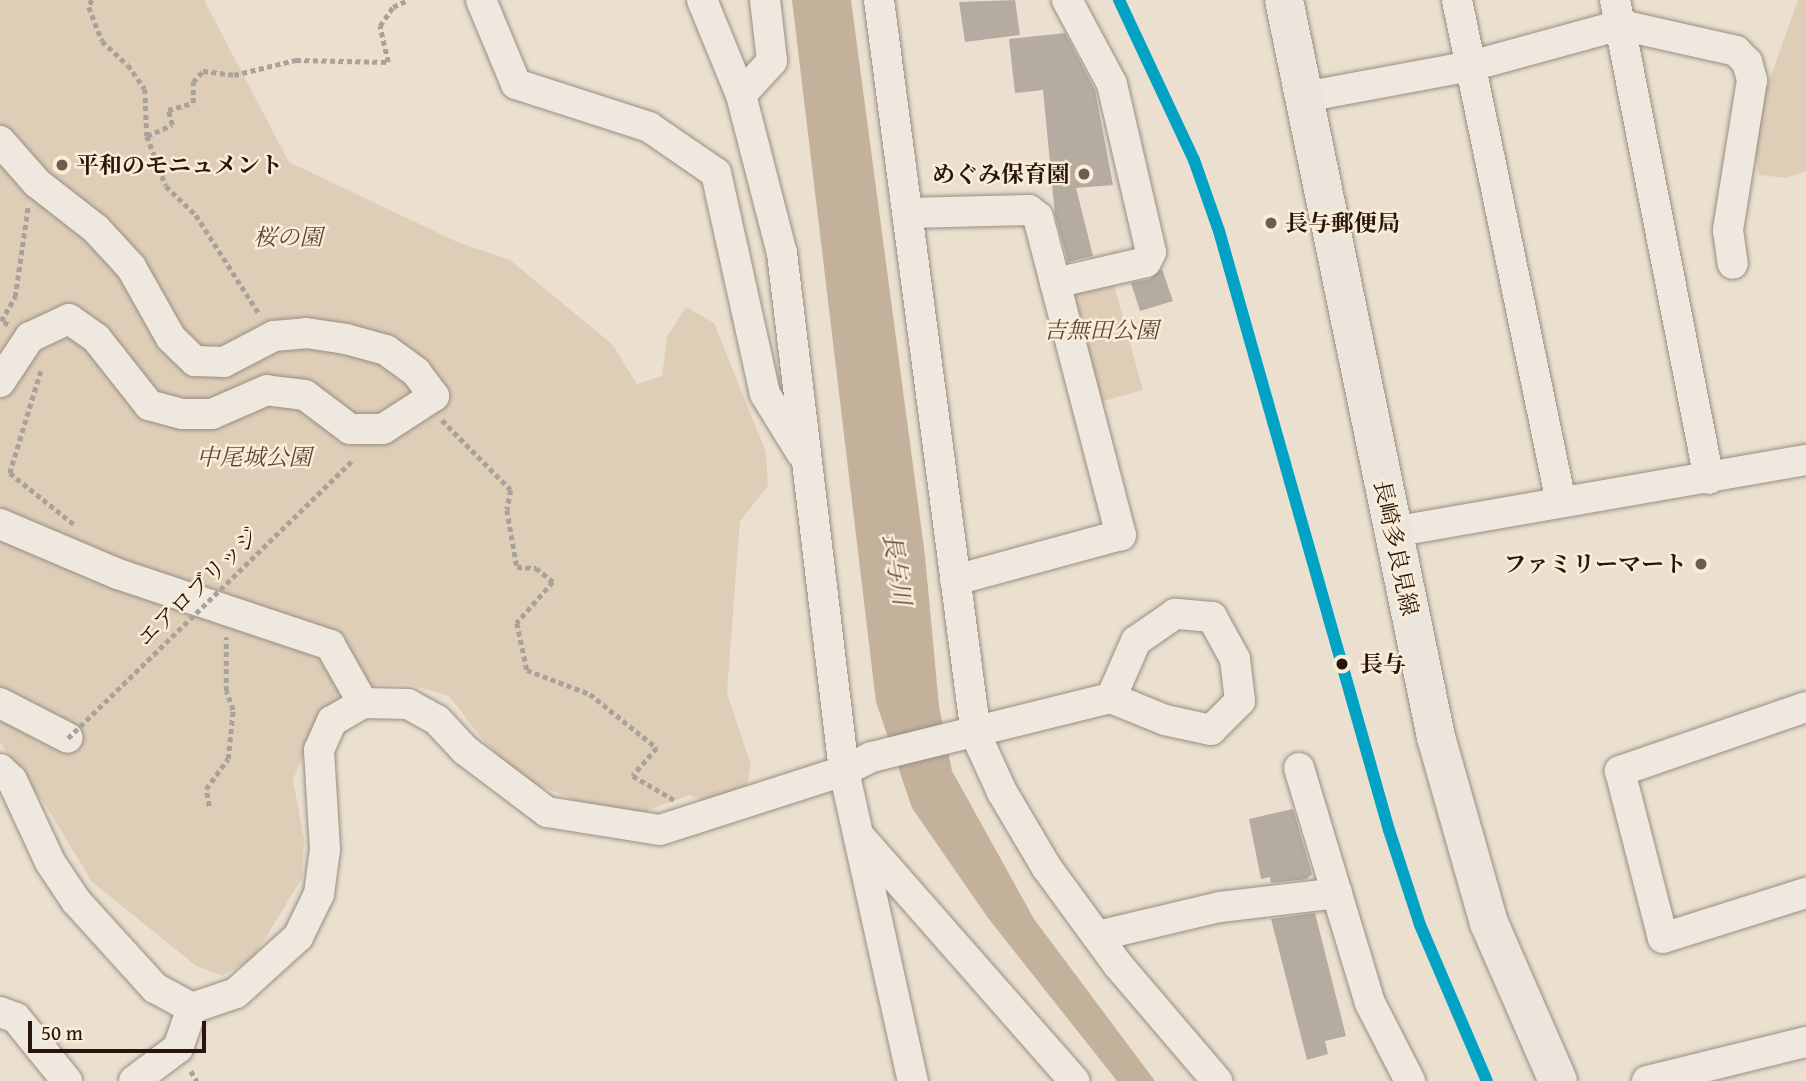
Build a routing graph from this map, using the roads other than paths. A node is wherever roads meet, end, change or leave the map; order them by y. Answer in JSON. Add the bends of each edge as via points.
{"nodes":[{"id":1,"x":481,"y":0,"type":"edge"},
{"id":2,"x":702,"y":0,"type":"edge"},
{"id":3,"x":765,"y":0,"type":"edge"},
{"id":4,"x":879,"y":0,"type":"edge"},
{"id":5,"x":1067,"y":0,"type":"edge"},
{"id":6,"x":1284,"y":0,"type":"edge"},
{"id":7,"x":1457,"y":0,"type":"edge"},
{"id":8,"x":1618,"y":12,"type":"edge"},
{"id":9,"x":1471,"y":66,"type":"junction"},
{"id":10,"x":741,"y":95,"type":"junction"},
{"id":11,"x":1304,"y":97,"type":"junction"},
{"id":12,"x":0,"y":141,"type":"edge"},
{"id":13,"x":907,"y":213,"type":"junction"},
{"id":14,"x":1733,"y":264,"type":"dead end"},
{"id":15,"x":1055,"y":283,"type":"junction"},
{"id":16,"x":0,"y":382,"type":"edge"},
{"id":17,"x":1806,"y":460,"type":"edge"},
{"id":18,"x":807,"y":461,"type":"junction"},
{"id":19,"x":1709,"y":479,"type":"junction"},
{"id":20,"x":1561,"y":502,"type":"junction"},
{"id":21,"x":0,"y":524,"type":"edge"},
{"id":22,"x":1393,"y":533,"type":"junction"},
{"id":23,"x":955,"y":580,"type":"junction"},
{"id":24,"x":1111,"y":698,"type":"junction"},
{"id":25,"x":0,"y":703,"type":"edge"},
{"id":26,"x":363,"y":703,"type":"junction"},
{"id":27,"x":1806,"y":707,"type":"edge"},
{"id":28,"x":976,"y":735,"type":"junction"},
{"id":29,"x":68,"y":738,"type":"road end"},
{"id":30,"x":1299,"y":768,"type":"dead end"},
{"id":31,"x":0,"y":769,"type":"edge"},
{"id":32,"x":844,"y":771,"type":"junction"},
{"id":33,"x":860,"y":837,"type":"junction"},
{"id":34,"x":1337,"y":893,"type":"junction"},
{"id":35,"x":1806,"y":893,"type":"edge"},
{"id":36,"x":1097,"y":936,"type":"junction"},
{"id":37,"x":192,"y":1008,"type":"junction"},
{"id":38,"x":0,"y":1012,"type":"edge"},
{"id":39,"x":1806,"y":1042,"type":"edge"},
{"id":40,"x":1692,"y":1074,"type":"edge"},
{"id":41,"x":906,"y":1077,"type":"edge"},
{"id":42,"x":66,"y":1081,"type":"edge"},
{"id":43,"x":134,"y":1081,"type":"edge"},
{"id":44,"x":1074,"y":1081,"type":"edge"},
{"id":45,"x":1217,"y":1081,"type":"edge"},
{"id":46,"x":1410,"y":1081,"type":"edge"},
{"id":47,"x":1558,"y":1081,"type":"edge"},
{"id":48,"x":1647,"y":1081,"type":"edge"}],
"edges":[{"from":1,"to":18,"type":"street","via":[[516,84],[649,127],[716,173],[765,394]]},
{"from":2,"to":10,"type":"street"},
{"from":3,"to":10,"type":"street","via":[[772,61]]},
{"from":4,"to":13,"type":"street"},
{"from":5,"to":15,"type":"street","via":[[1112,84],[1151,252],[1146,262]]},
{"from":6,"to":11,"type":"main road","name":"長崎多良見線"},
{"from":7,"to":9,"type":"street"},
{"from":8,"to":9,"type":"street"},
{"from":8,"to":14,"type":"street","via":[[1736,51],[1747,62],[1752,80],[1728,230]]},
{"from":8,"to":19,"type":"street"},
{"from":9,"to":11,"type":"street"},
{"from":9,"to":20,"type":"street"},
{"from":10,"to":18,"type":"street","via":[[782,253]]},
{"from":11,"to":22,"type":"main road","name":"長崎多良見線"},
{"from":12,"to":16,"type":"street","via":[[37,183],[96,229],[131,267],[171,338],[195,361],[224,362],[274,336],[306,333],[386,350],[416,372],[433,396],[383,429],[350,429],[305,395],[267,390],[212,414],[182,414],[149,405],[96,338],[69,319],[30,337]]},
{"from":13,"to":15,"type":"street","via":[[1028,210],[1038,217]]},
{"from":13,"to":23,"type":"street"},
{"from":15,"to":23,"type":"street","via":[[1121,535]]},
{"from":17,"to":19,"type":"street"},
{"from":18,"to":32,"type":"street"},
{"from":19,"to":20,"type":"street"},
{"from":20,"to":22,"type":"street"},
{"from":21,"to":26,"type":"street","via":[[118,574],[330,645]]},
{"from":22,"to":47,"type":"main road","name":"長崎多良見線","via":[[1436,737],[1489,923]]},
{"from":23,"to":28,"type":"street"},
{"from":24,"to":24,"type":"street","via":[[1165,720],[1211,730],[1240,701],[1235,659],[1212,617],[1175,614],[1136,642]]},
{"from":24,"to":28,"type":"street"},
{"from":25,"to":29,"type":"street"},
{"from":26,"to":32,"type":"street","via":[[408,704],[437,720],[465,750],[547,812],[660,830]]},
{"from":26,"to":37,"type":"street","via":[[332,721],[318,750],[325,849],[319,894],[298,936],[236,993]]},
{"from":27,"to":35,"type":"street","via":[[1620,771],[1663,938]]},
{"from":28,"to":32,"type":"street","via":[[872,758]]},
{"from":28,"to":36,"type":"street","via":[[1002,792],[1047,868]]},
{"from":30,"to":34,"type":"street"},
{"from":31,"to":37,"type":"street","via":[[12,780],[50,862],[76,901],[155,988]]},
{"from":32,"to":33,"type":"street"},
{"from":33,"to":41,"type":"street"},
{"from":33,"to":44,"type":"street"},
{"from":34,"to":36,"type":"street","via":[[1220,906]]},
{"from":34,"to":46,"type":"street","via":[[1370,1003]]},
{"from":36,"to":45,"type":"street"},
{"from":37,"to":43,"type":"street","via":[[178,1048]]},
{"from":38,"to":42,"type":"street","via":[[16,1018]]},
{"from":39,"to":40,"type":"street"},
{"from":40,"to":48,"type":"street"}]}
